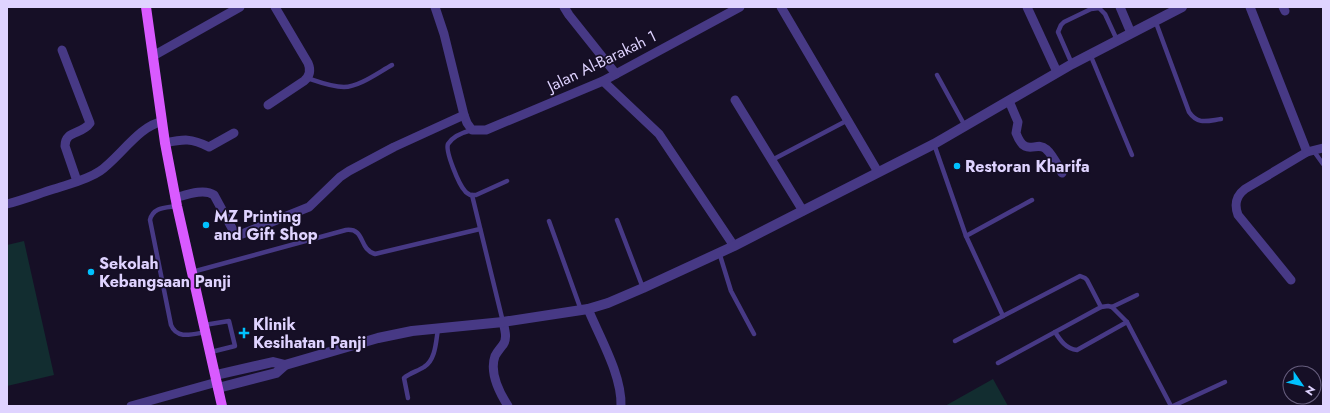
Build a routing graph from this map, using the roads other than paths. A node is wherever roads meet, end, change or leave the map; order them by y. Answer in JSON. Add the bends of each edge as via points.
{"nodes":[{"id":1,"x":146,"y":7,"type":"edge"},
{"id":2,"x":240,"y":7,"type":"edge"},
{"id":3,"x":275,"y":7,"type":"edge"},
{"id":4,"x":435,"y":7,"type":"edge"},
{"id":5,"x":564,"y":7,"type":"edge"},
{"id":6,"x":740,"y":7,"type":"edge"},
{"id":7,"x":781,"y":7,"type":"edge"},
{"id":8,"x":1027,"y":7,"type":"edge"},
{"id":9,"x":1120,"y":7,"type":"edge"},
{"id":10,"x":1182,"y":7,"type":"edge"},
{"id":11,"x":1250,"y":7,"type":"edge"},
{"id":12,"x":1155,"y":20,"type":"junction"},
{"id":13,"x":1130,"y":33,"type":"junction"},
{"id":14,"x":1117,"y":40,"type":"junction"},
{"id":15,"x":62,"y":50,"type":"dead end"},
{"id":16,"x":1090,"y":54,"type":"junction"},
{"id":17,"x":153,"y":56,"type":"junction"},
{"id":18,"x":1072,"y":64,"type":"junction"},
{"id":19,"x":392,"y":65,"type":"dead end"},
{"id":20,"x":1058,"y":72,"type":"junction"},
{"id":21,"x":616,"y":74,"type":"junction"},
{"id":22,"x":937,"y":75,"type":"dead end"},
{"id":23,"x":307,"y":78,"type":"junction"},
{"id":24,"x":603,"y":81,"type":"junction"},
{"id":25,"x":735,"y":100,"type":"dead end"},
{"id":26,"x":1009,"y":101,"type":"junction"},
{"id":27,"x":268,"y":105,"type":"dead end"},
{"id":28,"x":464,"y":115,"type":"junction"},
{"id":29,"x":1221,"y":119,"type":"dead end"},
{"id":30,"x":848,"y":120,"type":"junction"},
{"id":31,"x":162,"y":122,"type":"junction"},
{"id":32,"x":965,"y":126,"type":"junction"},
{"id":33,"x":472,"y":130,"type":"junction"},
{"id":34,"x":234,"y":133,"type":"dead end"},
{"id":35,"x":165,"y":142,"type":"junction"},
{"id":36,"x":934,"y":144,"type":"junction"},
{"id":37,"x":1323,"y":148,"type":"edge"},
{"id":38,"x":1310,"y":151,"type":"junction"},
{"id":39,"x":1132,"y":156,"type":"dead end"},
{"id":40,"x":772,"y":160,"type":"junction"},
{"id":41,"x":1323,"y":164,"type":"edge"},
{"id":42,"x":878,"y":172,"type":"junction"},
{"id":43,"x":1062,"y":173,"type":"dead end"},
{"id":44,"x":77,"y":181,"type":"junction"},
{"id":45,"x":507,"y":181,"type":"dead end"},
{"id":46,"x":472,"y":195,"type":"junction"},
{"id":47,"x":1032,"y":200,"type":"dead end"},
{"id":48,"x":176,"y":202,"type":"junction"},
{"id":49,"x":7,"y":204,"type":"edge"},
{"id":50,"x":803,"y":211,"type":"junction"},
{"id":51,"x":617,"y":220,"type":"dead end"},
{"id":52,"x":549,"y":221,"type":"dead end"},
{"id":53,"x":480,"y":229,"type":"junction"},
{"id":54,"x":966,"y":236,"type":"junction"},
{"id":55,"x":734,"y":246,"type":"junction"},
{"id":56,"x":719,"y":252,"type":"junction"},
{"id":57,"x":192,"y":272,"type":"junction"},
{"id":58,"x":1291,"y":280,"type":"dead end"},
{"id":59,"x":643,"y":288,"type":"junction"},
{"id":60,"x":1137,"y":295,"type":"dead end"},
{"id":61,"x":1101,"y":307,"type":"junction"},
{"id":62,"x":1112,"y":307,"type":"junction"},
{"id":63,"x":585,"y":310,"type":"junction"},
{"id":64,"x":1003,"y":316,"type":"junction"},
{"id":65,"x":503,"y":322,"type":"junction"},
{"id":66,"x":1127,"y":322,"type":"junction"},
{"id":67,"x":438,"y":328,"type":"junction"},
{"id":68,"x":205,"y":329,"type":"junction"},
{"id":69,"x":1054,"y":332,"type":"junction"},
{"id":70,"x":754,"y":334,"type":"dead end"},
{"id":71,"x":955,"y":341,"type":"dead end"},
{"id":72,"x":210,"y":352,"type":"junction"},
{"id":73,"x":998,"y":363,"type":"dead end"},
{"id":74,"x":217,"y":382,"type":"junction"},
{"id":75,"x":1225,"y":382,"type":"dead end"},
{"id":76,"x":408,"y":398,"type":"dead end"},
{"id":77,"x":142,"y":404,"type":"edge"},
{"id":78,"x":131,"y":406,"type":"edge"},
{"id":79,"x":222,"y":406,"type":"edge"},
{"id":80,"x":508,"y":406,"type":"edge"},
{"id":81,"x":622,"y":406,"type":"edge"},
{"id":82,"x":1172,"y":406,"type":"edge"}],
"edges":[{"from":1,"to":17,"type":"main road"},
{"from":2,"to":17,"type":"street"},
{"from":3,"to":23,"type":"street","via":[[308,63],[310,71]]},
{"from":4,"to":28,"type":"street"},
{"from":5,"to":21,"type":"street"},
{"from":6,"to":21,"type":"street","name":"Jalan Al-Barakah 1"},
{"from":7,"to":30,"type":"street"},
{"from":8,"to":20,"type":"street"},
{"from":9,"to":13,"type":"street"},
{"from":10,"to":12,"type":"street"},
{"from":11,"to":38,"type":"street"},
{"from":12,"to":13,"type":"street"},
{"from":12,"to":29,"type":"lane","via":[[1189,112],[1193,118],[1202,122]]},
{"from":13,"to":14,"type":"street"},
{"from":14,"to":16,"type":"street"},
{"from":14,"to":18,"type":"lane","via":[[1105,14],[1099,8],[1091,9],[1064,22],[1058,32]]},
{"from":15,"to":44,"type":"street","via":[[90,124],[87,128],[67,137],[65,141]]},
{"from":16,"to":18,"type":"street"},
{"from":16,"to":39,"type":"lane"},
{"from":17,"to":31,"type":"main road"},
{"from":18,"to":20,"type":"street"},
{"from":19,"to":23,"type":"lane","via":[[356,85],[344,87],[326,85]]},
{"from":20,"to":26,"type":"street"},
{"from":21,"to":24,"type":"street","name":"Jalan Al-Barakah 1"},
{"from":22,"to":32,"type":"lane"},
{"from":23,"to":27,"type":"street"},
{"from":24,"to":33,"type":"street","name":"Jalan Al-Barakah 1","via":[[486,130]]},
{"from":24,"to":55,"type":"street","via":[[659,134]]},
{"from":25,"to":40,"type":"street"},
{"from":26,"to":32,"type":"street"},
{"from":26,"to":43,"type":"street","via":[[1018,122],[1016,133],[1021,144],[1025,147],[1046,148]]},
{"from":28,"to":33,"type":"street"},
{"from":28,"to":48,"type":"street","via":[[349,171],[309,207],[242,234],[233,230],[211,193],[205,192]]},
{"from":30,"to":40,"type":"lane"},
{"from":30,"to":42,"type":"street"},
{"from":31,"to":35,"type":"main road"},
{"from":31,"to":44,"type":"street","via":[[156,122],[145,130],[100,171]]},
{"from":32,"to":36,"type":"street"},
{"from":33,"to":46,"type":"lane","via":[[460,134],[447,146],[448,155],[464,190]]},
{"from":34,"to":35,"type":"street","via":[[209,147],[183,139]]},
{"from":35,"to":48,"type":"main road"},
{"from":36,"to":42,"type":"street"},
{"from":36,"to":54,"type":"lane"},
{"from":37,"to":38,"type":"street"},
{"from":38,"to":41,"type":"lane"},
{"from":38,"to":58,"type":"street","via":[[1245,189],[1237,197],[1236,203],[1238,215]]},
{"from":40,"to":50,"type":"street"},
{"from":42,"to":50,"type":"street"},
{"from":44,"to":49,"type":"street"},
{"from":45,"to":46,"type":"lane"},
{"from":46,"to":53,"type":"lane"},
{"from":47,"to":54,"type":"lane"},
{"from":48,"to":57,"type":"main road"},
{"from":48,"to":68,"type":"lane","via":[[157,210],[150,220],[172,325],[175,332],[183,336]]},
{"from":50,"to":55,"type":"street"},
{"from":51,"to":59,"type":"lane"},
{"from":52,"to":63,"type":"lane"},
{"from":53,"to":57,"type":"lane","via":[[375,254],[367,250],[358,233],[346,230]]},
{"from":53,"to":65,"type":"lane"},
{"from":54,"to":64,"type":"lane"},
{"from":55,"to":56,"type":"street"},
{"from":56,"to":59,"type":"street"},
{"from":56,"to":70,"type":"lane","via":[[731,291]]},
{"from":57,"to":68,"type":"main road"},
{"from":59,"to":63,"type":"street"},
{"from":60,"to":62,"type":"lane"},
{"from":61,"to":62,"type":"lane"},
{"from":61,"to":64,"type":"lane","via":[[1087,280],[1080,276]]},
{"from":61,"to":69,"type":"lane"},
{"from":62,"to":66,"type":"lane"},
{"from":63,"to":65,"type":"street"},
{"from":63,"to":81,"type":"street","via":[[618,378]]},
{"from":64,"to":71,"type":"lane"},
{"from":65,"to":67,"type":"street"},
{"from":65,"to":80,"type":"street","via":[[506,340],[497,351],[493,369]]},
{"from":66,"to":69,"type":"lane","via":[[1077,350],[1064,344]]},
{"from":66,"to":82,"type":"lane"},
{"from":67,"to":74,"type":"street","via":[[378,338],[285,365],[273,362]]},
{"from":67,"to":76,"type":"lane","via":[[431,360],[426,366],[404,378]]},
{"from":68,"to":72,"type":"main road"},
{"from":68,"to":72,"type":"lane","via":[[229,321],[234,346]]},
{"from":69,"to":73,"type":"lane"},
{"from":72,"to":74,"type":"main road"},
{"from":74,"to":77,"type":"street"},
{"from":74,"to":79,"type":"main road"},
{"from":75,"to":82,"type":"lane"},
{"from":77,"to":78,"type":"street"}]}
